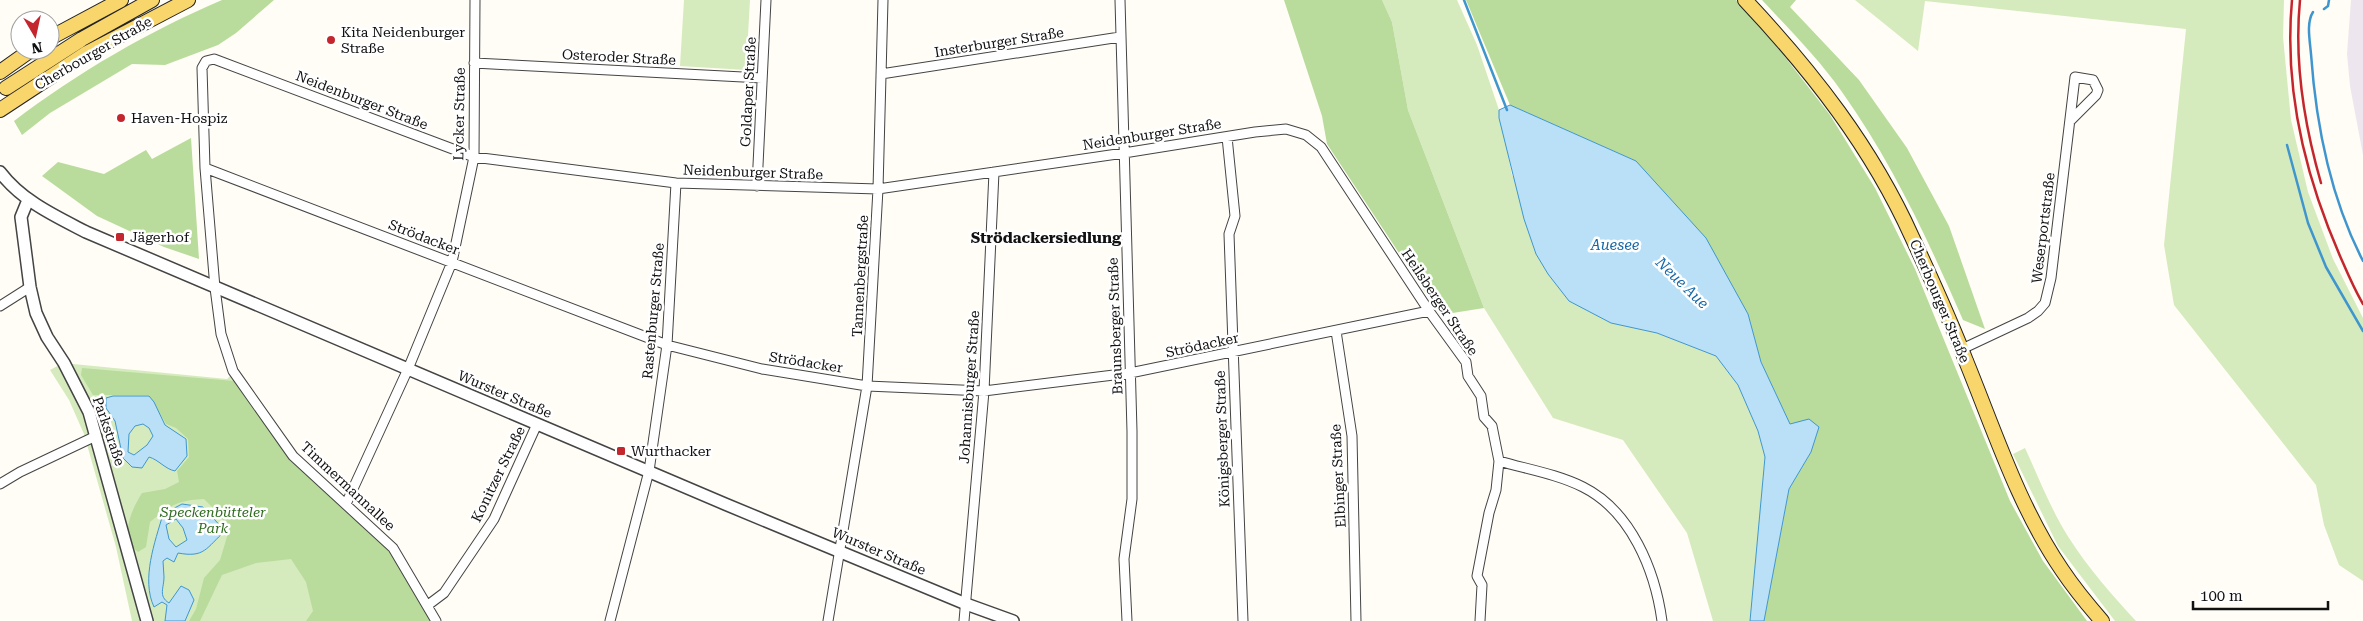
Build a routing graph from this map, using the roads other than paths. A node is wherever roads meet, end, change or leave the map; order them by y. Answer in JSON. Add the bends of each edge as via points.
{"nodes":[{"id":1,"x":121,"y":0,"type":"edge"},
{"id":2,"x":152,"y":0,"type":"edge"},
{"id":3,"x":188,"y":0,"type":"edge"},
{"id":4,"x":474,"y":0,"type":"edge"},
{"id":5,"x":766,"y":0,"type":"edge"},
{"id":6,"x":883,"y":0,"type":"edge"},
{"id":7,"x":1120,"y":0,"type":"edge"},
{"id":8,"x":1746,"y":0,"type":"edge"},
{"id":9,"x":60,"y":33,"type":"edge"},
{"id":10,"x":1120,"y":37,"type":"junction"},
{"id":11,"x":214,"y":59,"type":"joint"},
{"id":12,"x":17,"y":60,"type":"edge"},
{"id":13,"x":474,"y":63,"type":"junction"},
{"id":14,"x":0,"y":72,"type":"edge"},
{"id":15,"x":881,"y":74,"type":"junction"},
{"id":16,"x":762,"y":78,"type":"junction"},
{"id":17,"x":6,"y":88,"type":"dead end"},
{"id":18,"x":0,"y":110,"type":"edge"},
{"id":19,"x":2070,"y":121,"type":"junction"},
{"id":20,"x":1306,"y":135,"type":"joint"},
{"id":21,"x":1227,"y":137,"type":"junction"},
{"id":22,"x":1124,"y":154,"type":"junction"},
{"id":23,"x":474,"y":157,"type":"junction"},
{"id":24,"x":205,"y":168,"type":"junction"},
{"id":25,"x":0,"y":172,"type":"edge"},
{"id":26,"x":994,"y":172,"type":"junction"},
{"id":27,"x":676,"y":183,"type":"junction"},
{"id":28,"x":758,"y":186,"type":"junction"},
{"id":29,"x":878,"y":189,"type":"junction"},
{"id":30,"x":28,"y":200,"type":"junction"},
{"id":31,"x":452,"y":262,"type":"junction"},
{"id":32,"x":30,"y":287,"type":"junction"},
{"id":33,"x":215,"y":288,"type":"junction"},
{"id":34,"x":0,"y":306,"type":"edge"},
{"id":35,"x":1429,"y":312,"type":"junction"},
{"id":36,"x":1336,"y":331,"type":"junction"},
{"id":37,"x":667,"y":344,"type":"junction"},
{"id":38,"x":1962,"y":349,"type":"junction"},
{"id":39,"x":1233,"y":352,"type":"junction"},
{"id":40,"x":408,"y":369,"type":"junction"},
{"id":41,"x":1130,"y":373,"type":"junction"},
{"id":42,"x":867,"y":386,"type":"junction"},
{"id":43,"x":984,"y":392,"type":"junction"},
{"id":44,"x":537,"y":424,"type":"junction"},
{"id":45,"x":96,"y":436,"type":"junction"},
{"id":46,"x":1499,"y":461,"type":"junction"},
{"id":47,"x":649,"y":471,"type":"junction"},
{"id":48,"x":0,"y":484,"type":"edge"},
{"id":49,"x":346,"y":504,"type":"junction"},
{"id":50,"x":840,"y":551,"type":"junction"},
{"id":51,"x":966,"y":604,"type":"junction"},
{"id":52,"x":428,"y":606,"type":"junction"},
{"id":53,"x":147,"y":621,"type":"edge"},
{"id":54,"x":436,"y":621,"type":"edge"},
{"id":55,"x":610,"y":621,"type":"edge"},
{"id":56,"x":828,"y":621,"type":"edge"},
{"id":57,"x":964,"y":621,"type":"edge"},
{"id":58,"x":1013,"y":621,"type":"edge"},
{"id":59,"x":1127,"y":621,"type":"edge"},
{"id":60,"x":1243,"y":621,"type":"edge"},
{"id":61,"x":1356,"y":621,"type":"edge"},
{"id":62,"x":1480,"y":621,"type":"edge"},
{"id":63,"x":1662,"y":621,"type":"edge"},
{"id":64,"x":2102,"y":621,"type":"edge"}],
"edges":[{"from":1,"to":9,"type":"main road"},
{"from":2,"to":17,"type":"main road","via":[[82,39]]},
{"from":3,"to":18,"type":"main road","name":"Cherbourger Straße","via":[[85,54]]},
{"from":4,"to":13,"type":"street","name":"Lycker Straße"},
{"from":5,"to":16,"type":"street","name":"Goldaper Straße"},
{"from":6,"to":15,"type":"street","name":"Tannenbergstraße"},
{"from":7,"to":10,"type":"street","name":"Braunsberger Straße"},
{"from":8,"to":38,"type":"main road","name":"Cherbourger Straße","via":[[1809,70],[1855,135],[1912,235]]},
{"from":10,"to":15,"type":"street","name":"Insterburger Straße"},
{"from":10,"to":22,"type":"street","name":"Braunsberger Straße"},
{"from":11,"to":23,"type":"street","name":"Neidenburger Straße"},
{"from":11,"to":24,"type":"street","name":"Timmermannallee","via":[[206,61],[202,68]]},
{"from":12,"to":14,"type":"main road"},
{"from":13,"to":16,"type":"street","name":"Osteroder Straße"},
{"from":13,"to":23,"type":"street","name":"Lycker Straße"},
{"from":15,"to":29,"type":"street","name":"Tannenbergstraße"},
{"from":16,"to":28,"type":"street","name":"Goldaper Straße"},
{"from":19,"to":19,"type":"street","name":"Weserportstraße","via":[[2096,95],[2098,90],[2093,80],[2075,77]]},
{"from":19,"to":38,"type":"street","name":"Weserportstraße","via":[[2051,278],[2045,303],[2028,318]]},
{"from":20,"to":21,"type":"street","name":"Neidenburger Straße","via":[[1286,129]]},
{"from":20,"to":35,"type":"street","name":"Heilsberger Straße","via":[[1321,147]]},
{"from":21,"to":22,"type":"street","name":"Neidenburger Straße"},
{"from":21,"to":39,"type":"street","name":"Königsberger Straße","via":[[1235,216],[1228,234]]},
{"from":22,"to":26,"type":"street","name":"Neidenburger Straße"},
{"from":22,"to":41,"type":"street","name":"Braunsberger Straße"},
{"from":23,"to":27,"type":"street","name":"Neidenburger Straße"},
{"from":23,"to":31,"type":"street","name":"Lycker Straße"},
{"from":24,"to":31,"type":"street","name":"Strödacker"},
{"from":24,"to":33,"type":"street","name":"Timmermannallee"},
{"from":25,"to":30,"type":"street","name":"Wurster Straße"},
{"from":26,"to":29,"type":"street","name":"Neidenburger Straße"},
{"from":26,"to":43,"type":"street","name":"Johannisburger Straße"},
{"from":27,"to":28,"type":"street","name":"Neidenburger Straße"},
{"from":27,"to":37,"type":"street","name":"Rastenburger Straße"},
{"from":28,"to":29,"type":"street","name":"Neidenburger Straße"},
{"from":29,"to":42,"type":"street","name":"Tannenbergstraße"},
{"from":30,"to":32,"type":"street","name":"Parkstraße","via":[[22,217]]},
{"from":30,"to":33,"type":"street","name":"Wurster Straße","via":[[86,232]]},
{"from":31,"to":37,"type":"street","name":"Strödacker"},
{"from":31,"to":40,"type":"street","name":"Lycker Straße"},
{"from":32,"to":34,"type":"street"},
{"from":32,"to":45,"type":"street","name":"Parkstraße","via":[[46,337],[72,376]]},
{"from":33,"to":40,"type":"street","name":"Wurster Straße"},
{"from":33,"to":49,"type":"street","name":"Timmermannallee","via":[[220,334],[238,379],[294,456]]},
{"from":35,"to":36,"type":"street","name":"Strödacker"},
{"from":35,"to":46,"type":"street","name":"Heilsberger Straße","via":[[1466,362],[1468,376],[1481,396],[1484,417],[1492,426]]},
{"from":36,"to":39,"type":"street","name":"Strödacker"},
{"from":36,"to":61,"type":"street","name":"Elbinger Straße","via":[[1352,436]]},
{"from":37,"to":42,"type":"street","name":"Strödacker","via":[[762,369]]},
{"from":37,"to":47,"type":"street","name":"Rastenburger Straße"},
{"from":38,"to":64,"type":"main road","name":"Cherbourger Straße","via":[[2027,508],[2062,570]]},
{"from":39,"to":41,"type":"street","name":"Strödacker"},
{"from":39,"to":60,"type":"street","name":"Königsberger Straße"},
{"from":40,"to":44,"type":"street","name":"Wurster Straße"},
{"from":40,"to":49,"type":"street","name":"Lycker Straße"},
{"from":41,"to":43,"type":"street","name":"Strödacker"},
{"from":41,"to":59,"type":"street","name":"Braunsberger Straße","via":[[1132,499],[1124,559]]},
{"from":42,"to":43,"type":"street","name":"Strödacker"},
{"from":42,"to":50,"type":"street","name":"Tannenbergstraße"},
{"from":43,"to":51,"type":"street","name":"Johannisburger Straße"},
{"from":44,"to":47,"type":"street","name":"Wurster Straße"},
{"from":44,"to":52,"type":"street","name":"Konitzer Straße","via":[[494,519],[444,593]]},
{"from":45,"to":48,"type":"street"},
{"from":45,"to":53,"type":"street","name":"Parkstraße"},
{"from":46,"to":62,"type":"street","name":"Heilsberger Straße","via":[[1496,490],[1477,576],[1482,585]]},
{"from":46,"to":63,"type":"street","via":[[1567,480],[1600,497],[1615,511],[1629,527],[1645,561]]},
{"from":47,"to":50,"type":"street","name":"Wurster Straße"},
{"from":47,"to":55,"type":"street"},
{"from":49,"to":52,"type":"street","name":"Timmermannallee","via":[[394,548]]},
{"from":50,"to":51,"type":"street","name":"Wurster Straße"},
{"from":50,"to":56,"type":"street","name":"Tannenbergstraße"},
{"from":51,"to":57,"type":"street","name":"Johannisburger Straße"},
{"from":51,"to":58,"type":"street","name":"Wurster Straße"},
{"from":52,"to":54,"type":"street","name":"Timmermannallee"}]}
